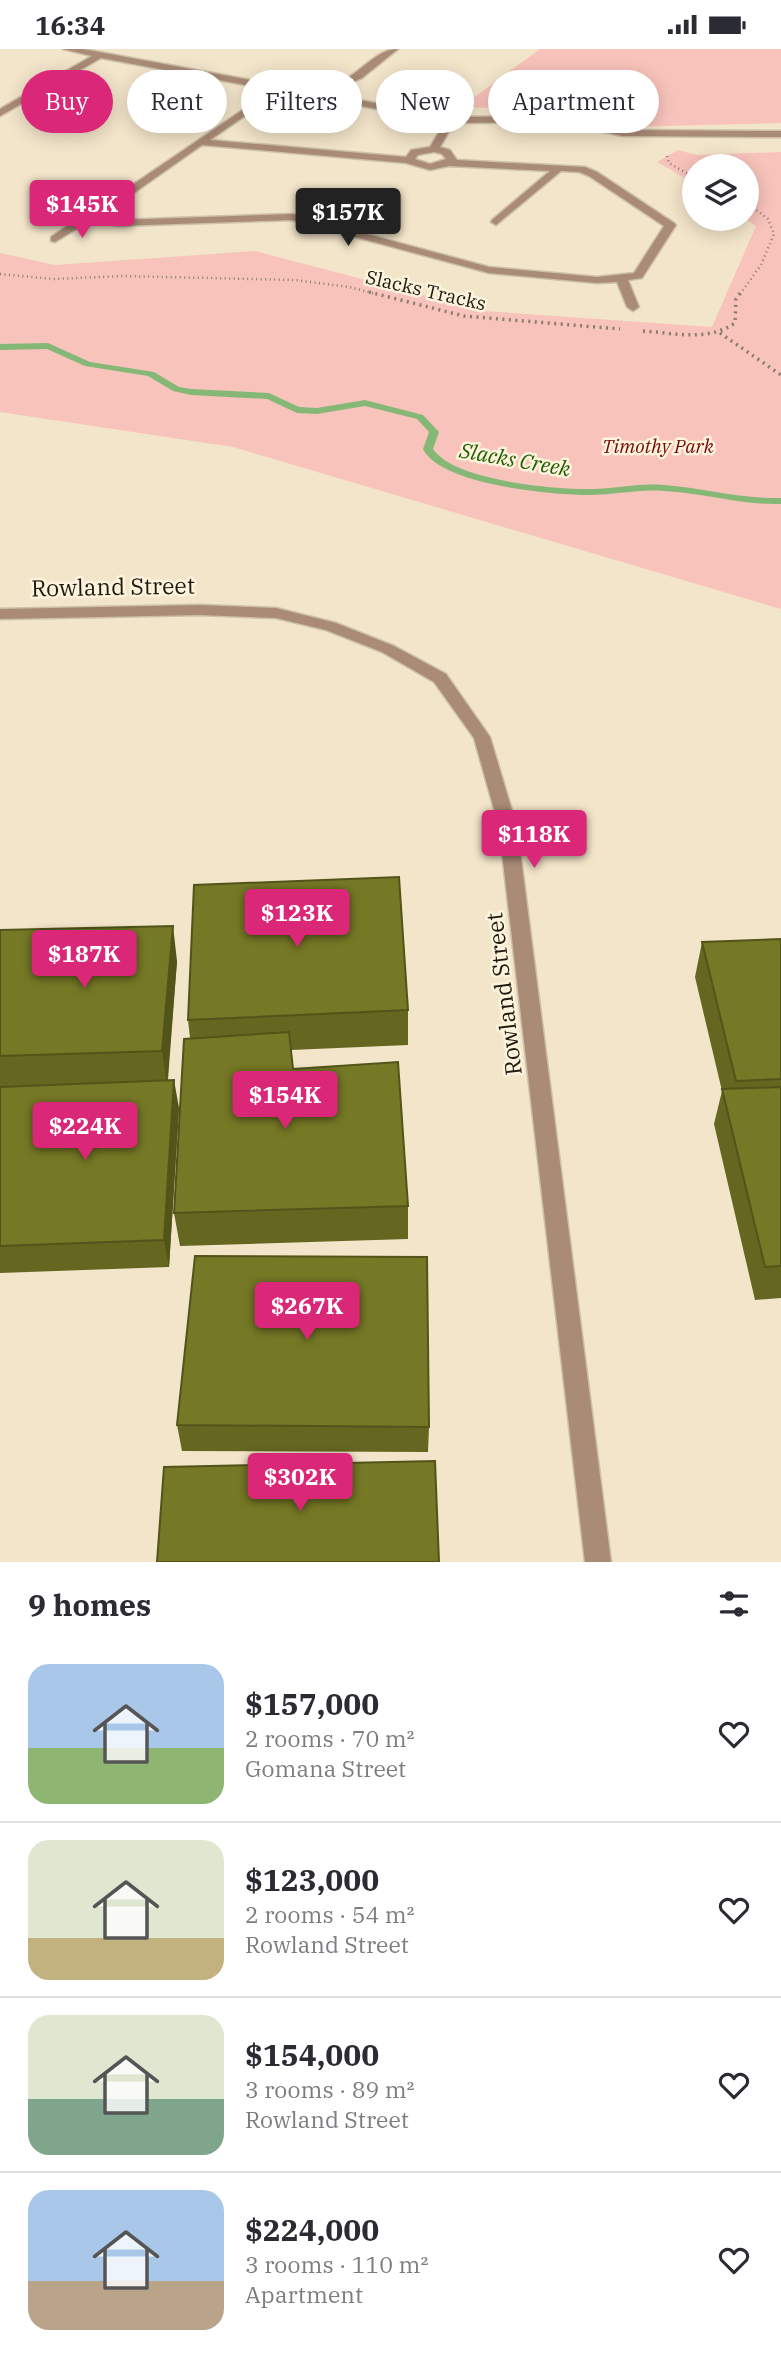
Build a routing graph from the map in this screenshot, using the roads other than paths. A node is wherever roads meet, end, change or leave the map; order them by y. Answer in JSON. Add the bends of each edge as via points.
{"nodes":[{"id":1,"x":68,"y":49,"type":"edge"},
{"id":2,"x":393,"y":49,"type":"edge"},
{"id":3,"x":100,"y":55,"type":"junction"},
{"id":4,"x":362,"y":72,"type":"edge"},
{"id":5,"x":241,"y":81,"type":"edge"},
{"id":6,"x":0,"y":113,"type":"edge"},
{"id":7,"x":241,"y":115,"type":"edge"},
{"id":8,"x":474,"y":120,"type":"edge"},
{"id":9,"x":443,"y":133,"type":"edge"},
{"id":10,"x":781,"y":134,"type":"edge"},
{"id":11,"x":200,"y":142,"type":"junction"},
{"id":12,"x":434,"y":149,"type":"junction"},
{"id":13,"x":409,"y":160,"type":"junction"},
{"id":14,"x":449,"y":163,"type":"junction"},
{"id":15,"x":559,"y":168,"type":"junction"},
{"id":16,"x":101,"y":220,"type":"junction"},
{"id":17,"x":496,"y":222,"type":"dead end"},
{"id":18,"x":55,"y":239,"type":"dead end"},
{"id":19,"x":622,"y":279,"type":"junction"},
{"id":20,"x":633,"y":307,"type":"dead end"},
{"id":21,"x":0,"y":614,"type":"edge"},
{"id":22,"x":598,"y":1562,"type":"edge"}],
"edges":[{"from":1,"to":3,"type":"street"},
{"from":2,"to":4,"type":"street"},
{"from":3,"to":5,"type":"street"},
{"from":3,"to":6,"type":"street"},
{"from":7,"to":11,"type":"street"},
{"from":8,"to":10,"type":"street","via":[[559,119],[622,133]]},
{"from":9,"to":12,"type":"street"},
{"from":11,"to":13,"type":"street"},
{"from":11,"to":16,"type":"street","via":[[98,213]]},
{"from":12,"to":13,"type":"street","via":[[415,152]]},
{"from":12,"to":14,"type":"street","via":[[450,155]]},
{"from":13,"to":14,"type":"street","via":[[423,166]]},
{"from":14,"to":15,"type":"street"},
{"from":15,"to":17,"type":"street"},
{"from":15,"to":19,"type":"street","via":[[593,174],[670,225],[638,276]]},
{"from":16,"to":18,"type":"street","via":[[78,223]]},
{"from":16,"to":19,"type":"street","via":[[292,217],[489,270]]},
{"from":19,"to":20,"type":"street"},
{"from":21,"to":22,"type":"street","name":"Rowland Street","via":[[263,612],[331,627],[388,649],[440,678],[482,737],[508,827]]}]}
